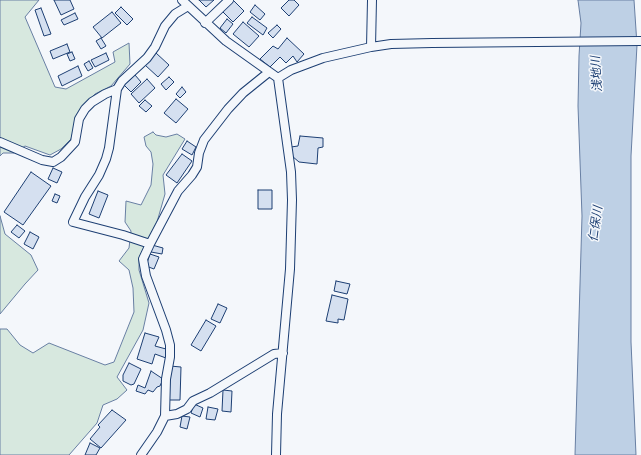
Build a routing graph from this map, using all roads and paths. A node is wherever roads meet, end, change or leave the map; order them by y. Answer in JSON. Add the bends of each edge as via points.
{"nodes":[{"id":1,"x":229,"y":0,"type":"edge"},
{"id":2,"x":372,"y":0,"type":"edge"},
{"id":3,"x":185,"y":3,"type":"edge"},
{"id":4,"x":205,"y":22,"type":"junction"},
{"id":5,"x":641,"y":42,"type":"edge"},
{"id":6,"x":371,"y":47,"type":"junction"},
{"id":7,"x":269,"y":72,"type":"junction"},
{"id":8,"x":278,"y":78,"type":"junction"},
{"id":9,"x":116,"y":89,"type":"junction"},
{"id":10,"x":0,"y":142,"type":"edge"},
{"id":11,"x":150,"y":244,"type":"junction"},
{"id":12,"x":283,"y":353,"type":"junction"},
{"id":13,"x":165,"y":416,"type":"junction"},
{"id":14,"x":141,"y":455,"type":"edge"},
{"id":15,"x":276,"y":455,"type":"edge"}],
"edges":[{"from":1,"to":4,"type":"street"},
{"from":2,"to":6,"type":"street"},
{"from":3,"to":4,"type":"street"},
{"from":3,"to":9,"type":"street","via":[[165,26],[147,58]]},
{"from":4,"to":7,"type":"street","via":[[226,41]]},
{"from":5,"to":6,"type":"street","via":[[432,43]]},
{"from":6,"to":8,"type":"street","via":[[323,58],[290,70]]},
{"from":7,"to":8,"type":"street"},
{"from":7,"to":11,"type":"street","via":[[243,93],[204,140],[197,167],[178,191]]},
{"from":8,"to":12,"type":"street","via":[[291,172],[292,200],[290,269]]},
{"from":9,"to":10,"type":"street","via":[[84,109],[79,119],[75,142],[61,158],[53,162],[42,160]]},
{"from":9,"to":11,"type":"street","via":[[106,160],[84,197],[73,222]]},
{"from":11,"to":13,"type":"street","via":[[144,260],[146,276],[170,345]]},
{"from":12,"to":13,"type":"street","via":[[274,354],[193,401],[187,409]]},
{"from":12,"to":15,"type":"street"},
{"from":13,"to":14,"type":"street"}]}
